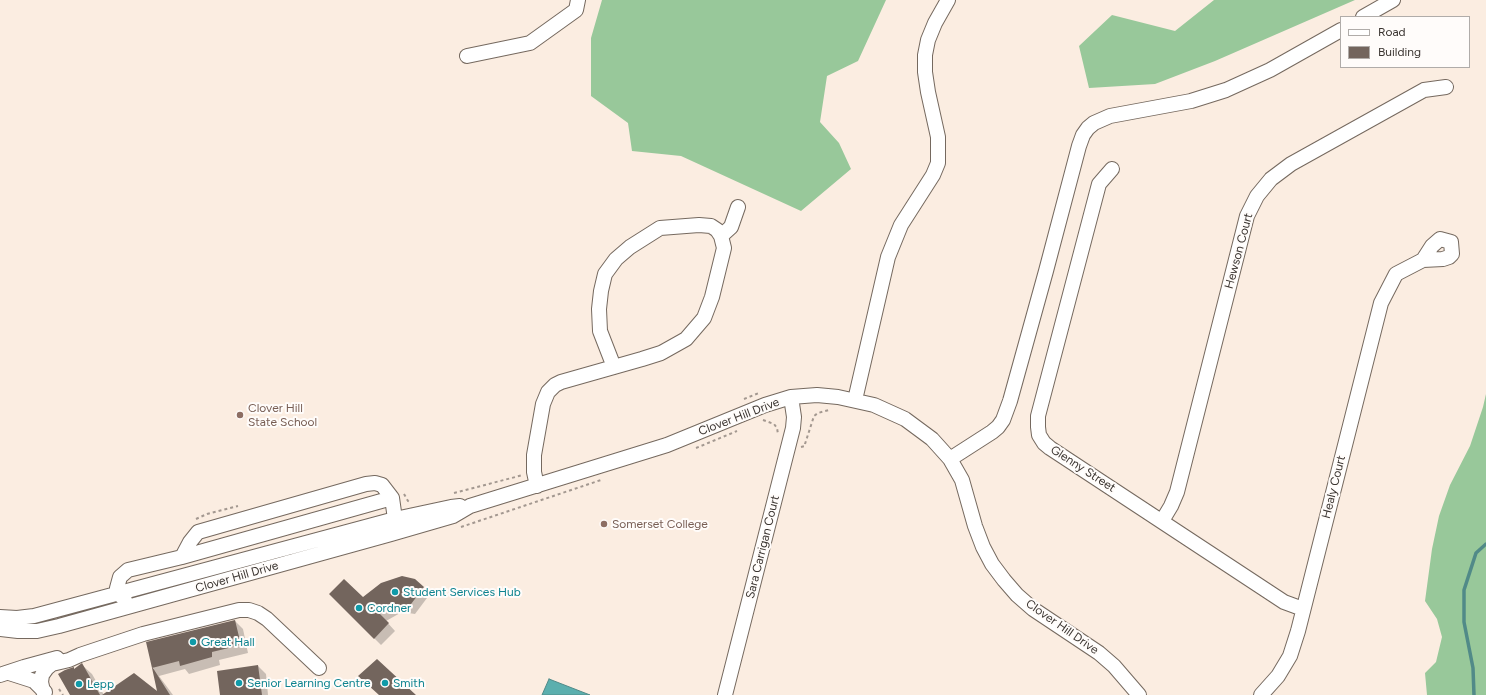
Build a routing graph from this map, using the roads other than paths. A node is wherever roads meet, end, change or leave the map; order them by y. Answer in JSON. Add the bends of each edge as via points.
{"nodes":[{"id":1,"x":578,"y":0,"type":"edge"},
{"id":2,"x":948,"y":0,"type":"edge"},
{"id":3,"x":1393,"y":0,"type":"edge"},
{"id":4,"x":1365,"y":16,"type":"edge"},
{"id":5,"x":1340,"y":31,"type":"edge"},
{"id":6,"x":467,"y":56,"type":"dead end"},
{"id":7,"x":1446,"y":87,"type":"dead end"},
{"id":8,"x":1112,"y":170,"type":"dead end"},
{"id":9,"x":738,"y":207,"type":"dead end"},
{"id":10,"x":721,"y":236,"type":"junction"},
{"id":11,"x":1423,"y":260,"type":"dead end"},
{"id":12,"x":614,"y":367,"type":"junction"},
{"id":13,"x":791,"y":397,"type":"junction"},
{"id":14,"x":855,"y":400,"type":"junction"},
{"id":15,"x":950,"y":460,"type":"junction"},
{"id":16,"x":537,"y":486,"type":"junction"},
{"id":17,"x":392,"y":498,"type":"junction"},
{"id":18,"x":470,"y":506,"type":"junction"},
{"id":19,"x":395,"y":519,"type":"junction"},
{"id":20,"x":1162,"y":520,"type":"junction"},
{"id":21,"x":391,"y":534,"type":"junction"},
{"id":22,"x":182,"y":557,"type":"junction"},
{"id":23,"x":119,"y":594,"type":"junction"},
{"id":24,"x":136,"y":605,"type":"junction"},
{"id":25,"x":1303,"y":609,"type":"junction"},
{"id":26,"x":0,"y":617,"type":"edge"},
{"id":27,"x":0,"y":629,"type":"edge"},
{"id":28,"x":80,"y":654,"type":"junction"},
{"id":29,"x":319,"y":668,"type":"dead end"},
{"id":30,"x":5,"y":674,"type":"edge"},
{"id":31,"x":49,"y":692,"type":"edge"},
{"id":32,"x":725,"y":695,"type":"edge"},
{"id":33,"x":1139,"y":695,"type":"edge"},
{"id":34,"x":1261,"y":695,"type":"edge"}],
"edges":[{"from":1,"to":6,"type":"street","via":[[576,10],[530,43]]},
{"from":2,"to":14,"type":"street","via":[[935,23],[925,55],[928,92],[938,137],[938,164],[901,225],[888,256]]},
{"from":3,"to":4,"type":"street"},
{"from":5,"to":15,"type":"street","via":[[1270,70],[1226,90],[1191,101],[1106,117],[1088,128],[1079,146],[1036,310],[1003,420],[992,432]]},
{"from":7,"to":20,"type":"street","name":"Hewson Court","via":[[1424,90],[1291,164],[1271,179],[1256,196],[1247,216],[1176,492]]},
{"from":8,"to":20,"type":"street","name":"Glenny Street","via":[[1100,184],[1038,416],[1038,426],[1044,443],[1050,448]]},
{"from":9,"to":10,"type":"street","via":[[731,227]]},
{"from":10,"to":12,"type":"street","via":[[724,248],[720,266],[708,310],[699,325],[686,339],[669,349]]},
{"from":10,"to":12,"type":"street","via":[[711,226],[704,225],[660,228],[630,246],[616,259],[606,274],[599,309],[600,331]]},
{"from":11,"to":25,"type":"street","name":"Healy Court","via":[[1396,274],[1381,303]]},
{"from":12,"to":16,"type":"street","via":[[555,384],[548,392],[543,404],[534,455]]},
{"from":13,"to":14,"type":"street","name":"Clover Hill Drive","via":[[817,395]]},
{"from":13,"to":16,"type":"street","name":"Clover Hill Drive","via":[[765,404],[667,445]]},
{"from":13,"to":32,"type":"street","name":"Sara Carrigan Court","via":[[793,428]]},
{"from":14,"to":15,"type":"street","name":"Clover Hill Drive","via":[[874,405],[905,419],[932,439]]},
{"from":15,"to":33,"type":"street","name":"Clover Hill Drive","via":[[966,490],[983,547],[1004,580],[1033,609],[1099,653],[1119,671]]},
{"from":16,"to":18,"type":"street","name":"Clover Hill Drive"},
{"from":17,"to":19,"type":"street"},
{"from":17,"to":22,"type":"street"},
{"from":17,"to":22,"type":"street","via":[[382,485],[366,484],[198,532]]},
{"from":18,"to":19,"type":"street","name":"Clover Hill Drive","via":[[451,507]]},
{"from":18,"to":21,"type":"street","name":"Clover Hill Drive","via":[[453,516]]},
{"from":19,"to":21,"type":"street"},
{"from":19,"to":23,"type":"street","name":"Clover Hill Drive"},
{"from":20,"to":25,"type":"street","name":"Glenny Street","via":[[1284,602]]},
{"from":21,"to":24,"type":"street","name":"Clover Hill Drive"},
{"from":22,"to":23,"type":"street","via":[[128,570],[120,577],[117,588]]},
{"from":23,"to":24,"type":"street"},
{"from":23,"to":26,"type":"street","name":"Clover Hill Drive","via":[[34,616]]},
{"from":24,"to":27,"type":"street","name":"Clover Hill Drive","via":[[37,631],[18,632]]},
{"from":25,"to":34,"type":"street","name":"Healy Court","via":[[1290,656],[1278,676]]},
{"from":28,"to":29,"type":"street","via":[[227,612],[249,610],[258,612],[267,619]]},
{"from":28,"to":30,"type":"street"},
{"from":28,"to":31,"type":"street","via":[[47,668],[41,682]]},
{"from":30,"to":31,"type":"street","via":[[34,681]]}]}
